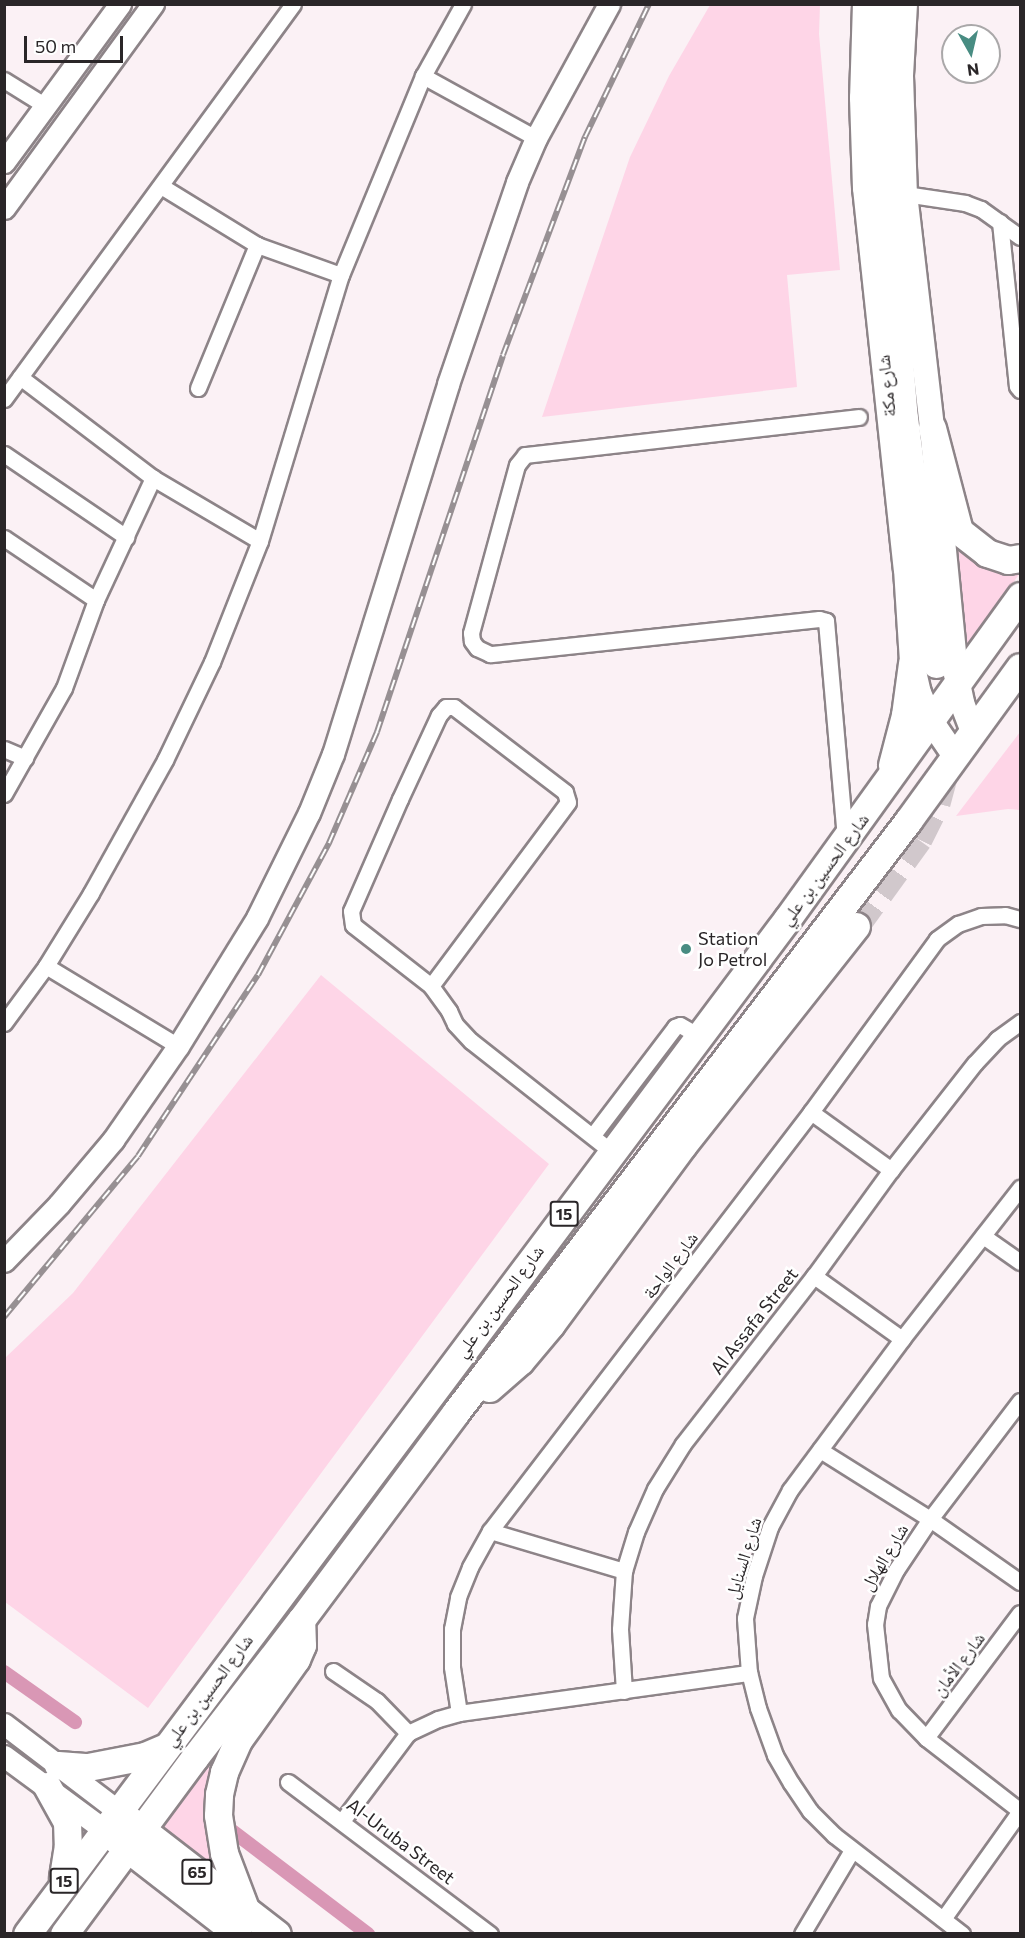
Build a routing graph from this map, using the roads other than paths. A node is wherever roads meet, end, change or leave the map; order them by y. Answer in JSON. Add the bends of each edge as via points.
{"nodes":[{"id":1,"x":120,"y":4,"type":"edge"},
{"id":2,"x":153,"y":4,"type":"edge"},
{"id":3,"x":293,"y":4,"type":"edge"},
{"id":4,"x":464,"y":4,"type":"edge"},
{"id":5,"x":609,"y":4,"type":"edge"},
{"id":6,"x":885,"y":4,"type":"edge"},
{"id":7,"x":905,"y":4,"type":"edge"},
{"id":8,"x":863,"y":11,"type":"edge"},
{"id":9,"x":423,"y":76,"type":"junction"},
{"id":10,"x":4,"y":80,"type":"edge"},
{"id":11,"x":46,"y":106,"type":"junction"},
{"id":12,"x":536,"y":138,"type":"junction"},
{"id":13,"x":4,"y":162,"type":"edge"},
{"id":14,"x":161,"y":186,"type":"junction"},
{"id":15,"x":905,"y":194,"type":"junction"},
{"id":16,"x":4,"y":208,"type":"edge"},
{"id":17,"x":1000,"y":222,"type":"junction"},
{"id":18,"x":1020,"y":237,"type":"edge"},
{"id":19,"x":257,"y":245,"type":"junction"},
{"id":20,"x":341,"y":275,"type":"junction"},
{"id":21,"x":20,"y":377,"type":"junction"},
{"id":22,"x":198,"y":388,"type":"dead end"},
{"id":23,"x":1020,"y":390,"type":"edge"},
{"id":24,"x":4,"y":399,"type":"edge"},
{"id":25,"x":859,"y":417,"type":"dead end"},
{"id":26,"x":932,"y":428,"type":"junction"},
{"id":27,"x":4,"y":454,"type":"edge"},
{"id":28,"x":153,"y":478,"type":"junction"},
{"id":29,"x":126,"y":537,"type":"junction"},
{"id":30,"x":4,"y":538,"type":"edge"},
{"id":31,"x":260,"y":541,"type":"junction"},
{"id":32,"x":1020,"y":558,"type":"edge"},
{"id":33,"x":1020,"y":596,"type":"edge"},
{"id":34,"x":96,"y":600,"type":"junction"},
{"id":35,"x":924,"y":663,"type":"junction"},
{"id":36,"x":1020,"y":667,"type":"edge"},
{"id":37,"x":958,"y":684,"type":"junction"},
{"id":38,"x":931,"y":721,"type":"junction"},
{"id":39,"x":973,"y":731,"type":"junction"},
{"id":40,"x":4,"y":749,"type":"edge"},
{"id":41,"x":955,"y":756,"type":"junction"},
{"id":42,"x":25,"y":758,"type":"junction"},
{"id":43,"x":883,"y":789,"type":"junction"},
{"id":44,"x":4,"y":794,"type":"edge"},
{"id":45,"x":845,"y":841,"type":"junction"},
{"id":46,"x":1020,"y":919,"type":"edge"},
{"id":47,"x":856,"y":926,"type":"tunnel mouth"},
{"id":48,"x":46,"y":966,"type":"junction"},
{"id":49,"x":431,"y":986,"type":"junction"},
{"id":50,"x":1020,"y":1022,"type":"edge"},
{"id":51,"x":4,"y":1023,"type":"edge"},
{"id":52,"x":178,"y":1046,"type":"junction"},
{"id":53,"x":811,"y":1112,"type":"junction"},
{"id":54,"x":602,"y":1143,"type":"junction"},
{"id":55,"x":891,"y":1170,"type":"junction"},
{"id":56,"x":1020,"y":1188,"type":"edge"},
{"id":57,"x":983,"y":1236,"type":"junction"},
{"id":58,"x":4,"y":1261,"type":"edge"},
{"id":59,"x":1020,"y":1262,"type":"edge"},
{"id":60,"x":814,"y":1276,"type":"junction"},
{"id":61,"x":902,"y":1339,"type":"junction"},
{"id":62,"x":1020,"y":1401,"type":"edge"},
{"id":63,"x":456,"y":1412,"type":"junction"},
{"id":64,"x":1015,"y":1419,"type":"edge"},
{"id":65,"x":820,"y":1450,"type":"junction"},
{"id":66,"x":930,"y":1519,"type":"junction"},
{"id":67,"x":490,"y":1531,"type":"junction"},
{"id":68,"x":624,"y":1571,"type":"junction"},
{"id":69,"x":1020,"y":1582,"type":"edge"},
{"id":70,"x":1020,"y":1613,"type":"edge"},
{"id":71,"x":301,"y":1620,"type":"junction"},
{"id":72,"x":333,"y":1671,"type":"dead end"},
{"id":73,"x":749,"y":1673,"type":"junction"},
{"id":74,"x":624,"y":1691,"type":"junction"},
{"id":75,"x":459,"y":1713,"type":"junction"},
{"id":76,"x":4,"y":1724,"type":"edge"},
{"id":77,"x":408,"y":1733,"type":"junction"},
{"id":78,"x":926,"y":1738,"type":"junction"},
{"id":79,"x":164,"y":1748,"type":"junction"},
{"id":80,"x":4,"y":1756,"type":"edge"},
{"id":81,"x":53,"y":1776,"type":"junction"},
{"id":82,"x":288,"y":1782,"type":"dead end"},
{"id":83,"x":1020,"y":1811,"type":"edge"},
{"id":84,"x":110,"y":1820,"type":"junction"},
{"id":85,"x":342,"y":1821,"type":"junction"},
{"id":86,"x":134,"y":1838,"type":"junction"},
{"id":87,"x":852,"y":1850,"type":"junction"},
{"id":88,"x":168,"y":1879,"type":"junction"},
{"id":89,"x":103,"y":1880,"type":"junction"},
{"id":90,"x":62,"y":1886,"type":"junction"},
{"id":91,"x":943,"y":1919,"type":"junction"},
{"id":92,"x":242,"y":1922,"type":"edge"},
{"id":93,"x":27,"y":1934,"type":"edge"},
{"id":94,"x":64,"y":1934,"type":"edge"},
{"id":95,"x":277,"y":1934,"type":"edge"},
{"id":96,"x":490,"y":1934,"type":"edge"},
{"id":97,"x":801,"y":1934,"type":"edge"},
{"id":98,"x":962,"y":1934,"type":"edge"}],
"edges":[{"from":1,"to":11,"type":"street"},
{"from":2,"to":16,"type":"street"},
{"from":3,"to":14,"type":"street"},
{"from":4,"to":9,"type":"street"},
{"from":5,"to":12,"type":"street"},
{"from":6,"to":35,"type":"highway","via":[[881,146]]},
{"from":7,"to":15,"type":"main road","via":[[901,76]]},
{"from":8,"to":35,"type":"main road","name":"شارع مكة","via":[[864,188],[906,568]]},
{"from":9,"to":12,"type":"street"},
{"from":9,"to":20,"type":"street"},
{"from":10,"to":11,"type":"street"},
{"from":11,"to":13,"type":"street"},
{"from":12,"to":52,"type":"street","via":[[517,182],[448,384],[333,754],[309,813],[257,918]]},
{"from":14,"to":19,"type":"street"},
{"from":14,"to":21,"type":"street"},
{"from":15,"to":17,"type":"street","via":[[965,203]]},
{"from":15,"to":26,"type":"main road"},
{"from":17,"to":18,"type":"street"},
{"from":17,"to":23,"type":"street"},
{"from":19,"to":20,"type":"street"},
{"from":19,"to":22,"type":"street"},
{"from":20,"to":31,"type":"street"},
{"from":21,"to":24,"type":"street"},
{"from":21,"to":28,"type":"street"},
{"from":25,"to":45,"type":"street","via":[[525,455],[517,465],[471,633],[477,648],[490,654],[826,621]]},
{"from":26,"to":32,"type":"highway","via":[[959,531],[987,554],[1008,560]]},
{"from":26,"to":37,"type":"main road"},
{"from":27,"to":29,"type":"street"},
{"from":28,"to":29,"type":"street"},
{"from":28,"to":31,"type":"street"},
{"from":29,"to":34,"type":"street"},
{"from":30,"to":34,"type":"street"},
{"from":31,"to":48,"type":"street","via":[[189,713],[132,822]]},
{"from":33,"to":37,"type":"highway","name":"شارع الحسين بن علي","number":"15"},
{"from":34,"to":42,"type":"street","via":[[64,688]]},
{"from":35,"to":38,"type":"main road","name":"شارع مكة","via":[[919,693]]},
{"from":35,"to":43,"type":"highway"},
{"from":36,"to":39,"type":"highway","name":"شارع الحسين بن علي","number":"15"},
{"from":37,"to":38,"type":"highway","name":"شارع الحسين بن علي","number":"15"},
{"from":37,"to":39,"type":"main road"},
{"from":38,"to":41,"type":"main road","name":"شارع مكة"},
{"from":38,"to":43,"type":"highway","name":"شارع الحسين بن علي","number":"15"},
{"from":39,"to":41,"type":"highway","name":"شارع الحسين بن علي","number":"15"},
{"from":40,"to":42,"type":"street"},
{"from":41,"to":63,"type":"highway","name":"شارع الحسين بن علي","number":"15"},
{"from":42,"to":44,"type":"street"},
{"from":43,"to":45,"type":"highway","name":"شارع الحسين بن علي","number":"15"},
{"from":45,"to":54,"type":"highway","name":"شارع الحسين بن علي","number":"15","via":[[699,1036],[656,1072]]},
{"from":46,"to":53,"type":"street","name":"شارع الواحة","via":[[981,916],[958,924],[937,939]]},
{"from":47,"to":63,"type":"highway","via":[[683,1145],[551,1324],[520,1361]]},
{"from":48,"to":51,"type":"street"},
{"from":48,"to":52,"type":"street"},
{"from":49,"to":49,"type":"street","via":[[356,930],[351,911],[439,715],[446,707],[454,707],[564,792],[568,802]]},
{"from":49,"to":54,"type":"street","via":[[465,1036]]},
{"from":50,"to":55,"type":"street","name":"Al Assafa Street","via":[[975,1063]]},
{"from":52,"to":58,"type":"street","via":[[113,1140]]},
{"from":53,"to":55,"type":"street"},
{"from":53,"to":67,"type":"street","name":"شارع الواحة"},
{"from":54,"to":79,"type":"highway","name":"شارع الحسين بن علي","number":"15"},
{"from":55,"to":60,"type":"street","name":"Al Assafa Street"},
{"from":56,"to":57,"type":"street","name":"شارع السنايل"},
{"from":57,"to":59,"type":"street"},
{"from":57,"to":61,"type":"street","name":"شارع السنايل"},
{"from":60,"to":61,"type":"street"},
{"from":60,"to":68,"type":"street","name":"Al Assafa Street","via":[[683,1444],[655,1490]]},
{"from":61,"to":65,"type":"street","name":"شارع السنايل"},
{"from":62,"to":64,"type":"street","name":"شارع الهلال"},
{"from":63,"to":71,"type":"highway","name":"شارع الحسين بن علي","number":"15"},
{"from":64,"to":66,"type":"street","name":"شارع الهلال"},
{"from":65,"to":66,"type":"street"},
{"from":65,"to":73,"type":"street","name":"شارع السنايل","via":[[790,1490],[770,1527],[754,1576],[745,1618]]},
{"from":66,"to":69,"type":"street"},
{"from":66,"to":78,"type":"street","name":"شارع الهلال","via":[[887,1585],[875,1624],[884,1685],[899,1710]]},
{"from":67,"to":68,"type":"street"},
{"from":67,"to":75,"type":"street","name":"شارع الواحة","via":[[458,1597],[452,1629],[452,1667]]},
{"from":68,"to":74,"type":"street","name":"Al Assafa Street","via":[[620,1629]]},
{"from":70,"to":78,"type":"street","name":"شارع الأمان"},
{"from":71,"to":86,"type":"highway","name":"شارع الحسين بن علي","number":"15"},
{"from":71,"to":92,"type":"highway","via":[[302,1645],[296,1659],[239,1738],[219,1794],[222,1843]]},
{"from":72,"to":77,"type":"street","via":[[376,1701]]},
{"from":73,"to":74,"type":"street"},
{"from":73,"to":87,"type":"street","name":"شارع السنايل","via":[[766,1733],[790,1783],[810,1810]]},
{"from":74,"to":75,"type":"street"},
{"from":75,"to":77,"type":"street"},
{"from":76,"to":81,"type":"street"},
{"from":77,"to":85,"type":"street"},
{"from":78,"to":83,"type":"street","name":"شارع الهلال"},
{"from":79,"to":81,"type":"highway","via":[[145,1756]]},
{"from":79,"to":84,"type":"highway","name":"شارع الحسين بن علي","number":"15"},
{"from":80,"to":81,"type":"street"},
{"from":81,"to":84,"type":"street"},
{"from":81,"to":90,"type":"highway","via":[[67,1822]]},
{"from":82,"to":85,"type":"street","name":"Al-Uruba Street"},
{"from":83,"to":91,"type":"street"},
{"from":84,"to":86,"type":"highway","number":"65"},
{"from":84,"to":90,"type":"highway","number":"15"},
{"from":85,"to":96,"type":"street","name":"Al-Uruba Street"},
{"from":86,"to":88,"type":"highway","number":"65"},
{"from":86,"to":89,"type":"highway","number":"15"},
{"from":86,"to":92,"type":"highway","number":"65"},
{"from":87,"to":91,"type":"street","name":"شارع السنايل"},
{"from":87,"to":97,"type":"street"},
{"from":88,"to":89,"type":"highway","via":[[134,1870]]},
{"from":88,"to":92,"type":"highway","number":"65"},
{"from":89,"to":94,"type":"highway","number":"15"},
{"from":90,"to":93,"type":"highway","number":"15"},
{"from":91,"to":98,"type":"street","name":"شارع السنايل"},
{"from":92,"to":95,"type":"highway","number":"65"}]}
